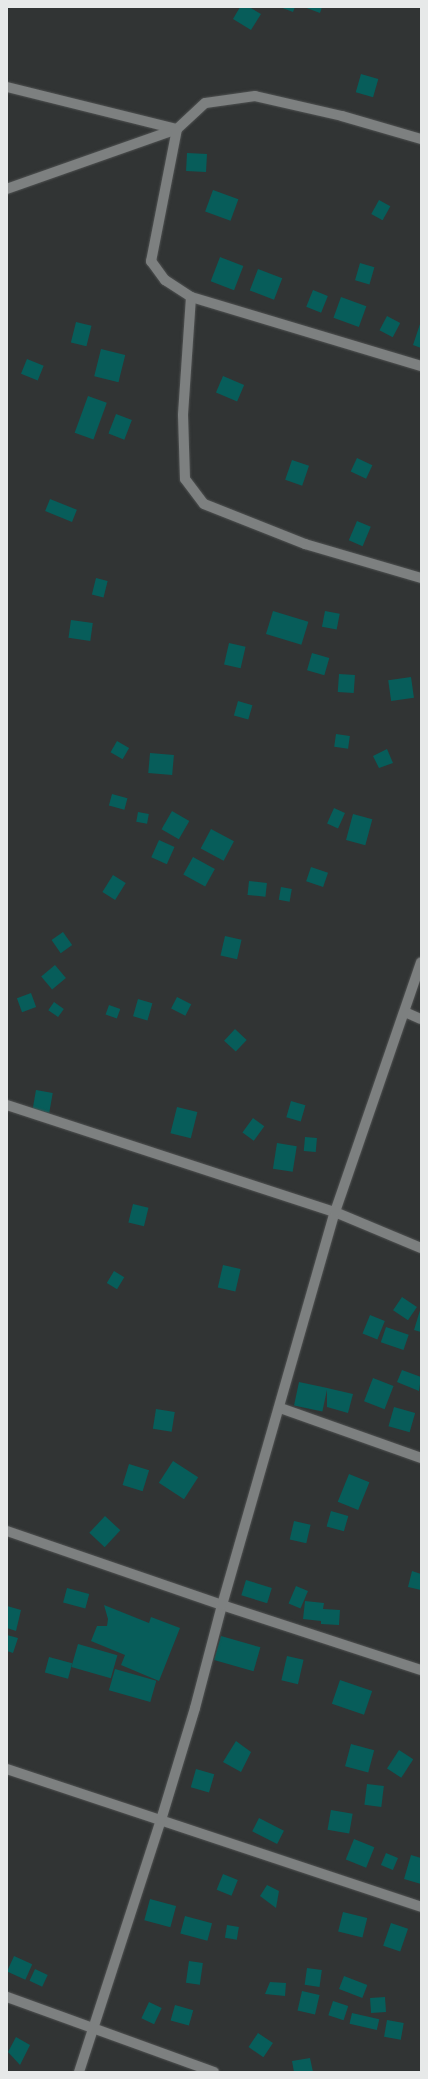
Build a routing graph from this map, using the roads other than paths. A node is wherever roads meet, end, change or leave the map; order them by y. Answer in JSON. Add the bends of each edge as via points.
{"nodes":[{"id":1,"x":7,"y":87,"type":"edge"},
{"id":2,"x":177,"y":129,"type":"junction"},
{"id":3,"x":421,"y":139,"type":"edge"},
{"id":4,"x":7,"y":189,"type":"edge"},
{"id":5,"x":190,"y":297,"type":"junction"},
{"id":6,"x":421,"y":366,"type":"edge"},
{"id":7,"x":421,"y":578,"type":"edge"},
{"id":8,"x":421,"y":962,"type":"edge"},
{"id":9,"x":405,"y":1012,"type":"junction"},
{"id":10,"x":421,"y":1019,"type":"edge"},
{"id":11,"x":7,"y":1105,"type":"edge"},
{"id":12,"x":335,"y":1212,"type":"junction"},
{"id":13,"x":421,"y":1248,"type":"edge"},
{"id":14,"x":280,"y":1408,"type":"junction"},
{"id":15,"x":421,"y":1458,"type":"edge"},
{"id":16,"x":7,"y":1531,"type":"edge"},
{"id":17,"x":222,"y":1605,"type":"junction"},
{"id":18,"x":421,"y":1670,"type":"edge"},
{"id":19,"x":7,"y":1769,"type":"edge"},
{"id":20,"x":161,"y":1820,"type":"junction"},
{"id":21,"x":421,"y":1907,"type":"edge"},
{"id":22,"x":7,"y":1997,"type":"edge"},
{"id":23,"x":92,"y":2028,"type":"junction"},
{"id":24,"x":79,"y":2072,"type":"edge"},
{"id":25,"x":214,"y":2072,"type":"edge"}],
"edges":[{"from":1,"to":2,"type":"street"},
{"from":2,"to":3,"type":"street","via":[[205,103],[255,96],[342,116]]},
{"from":2,"to":4,"type":"street"},
{"from":2,"to":5,"type":"street","via":[[152,261],[165,280]]},
{"from":5,"to":6,"type":"street"},
{"from":5,"to":7,"type":"street","via":[[182,415],[184,479],[204,504],[305,544]]},
{"from":8,"to":9,"type":"street"},
{"from":9,"to":10,"type":"street"},
{"from":9,"to":12,"type":"street"},
{"from":11,"to":12,"type":"street"},
{"from":12,"to":13,"type":"street"},
{"from":12,"to":14,"type":"street"},
{"from":14,"to":15,"type":"street"},
{"from":14,"to":17,"type":"street"},
{"from":16,"to":17,"type":"street"},
{"from":17,"to":18,"type":"street"},
{"from":17,"to":20,"type":"street","via":[[195,1708]]},
{"from":19,"to":20,"type":"street"},
{"from":20,"to":21,"type":"street"},
{"from":20,"to":23,"type":"street"},
{"from":22,"to":23,"type":"street"},
{"from":23,"to":24,"type":"street"},
{"from":23,"to":25,"type":"street"}]}
